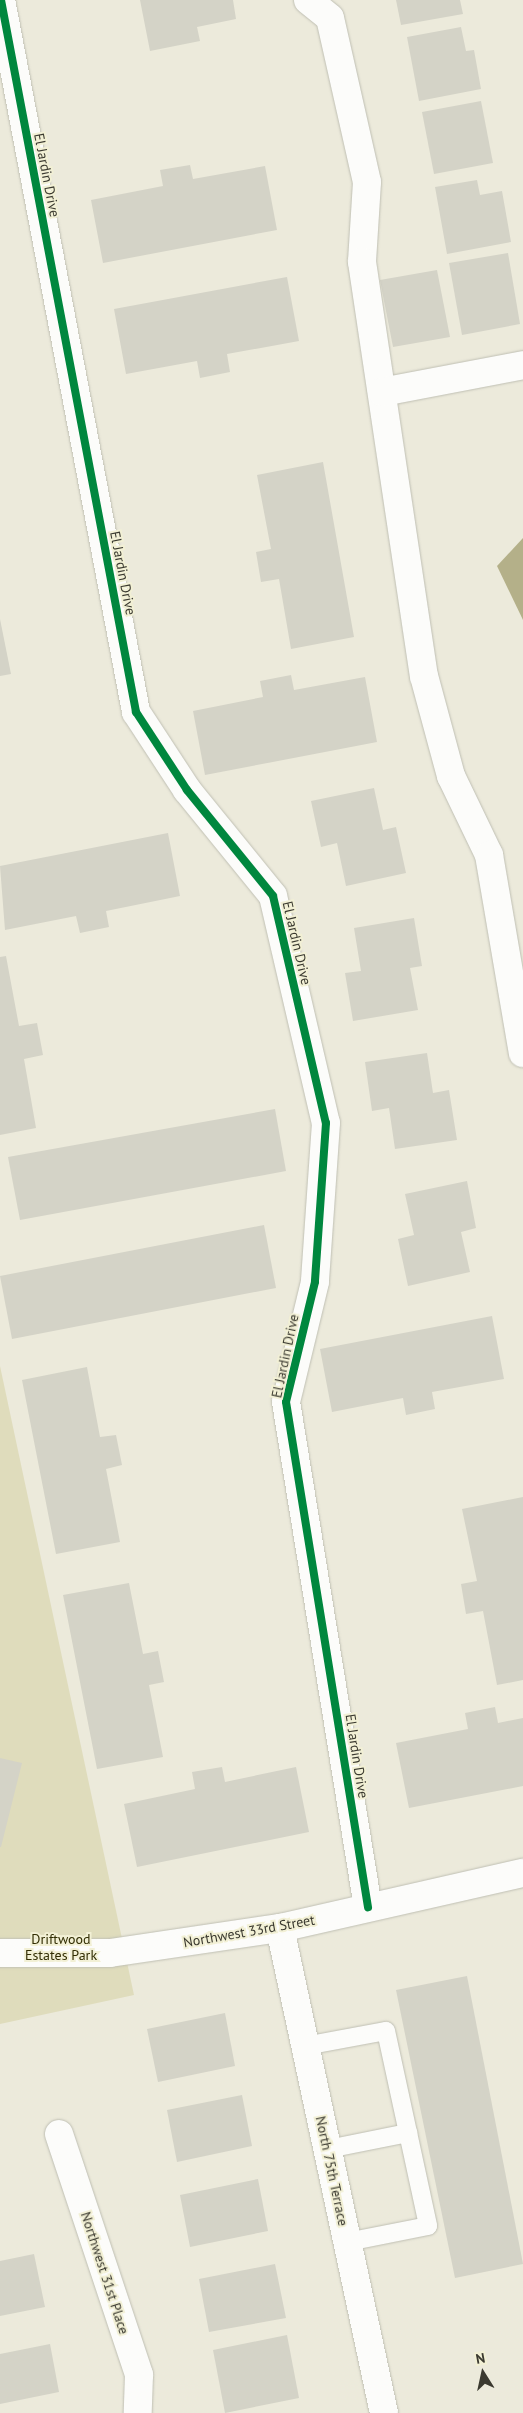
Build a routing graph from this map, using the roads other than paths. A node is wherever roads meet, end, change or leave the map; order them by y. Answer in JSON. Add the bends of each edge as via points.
{"nodes":[{"id":1,"x":1,"y":0,"type":"edge"},
{"id":2,"x":308,"y":0,"type":"edge"},
{"id":3,"x":523,"y":365,"type":"edge"},
{"id":4,"x":382,"y":392,"type":"junction"},
{"id":5,"x":523,"y":1053,"type":"edge"},
{"id":6,"x":523,"y":1873,"type":"edge"},
{"id":7,"x":368,"y":1907,"type":"junction"},
{"id":8,"x":280,"y":1928,"type":"junction"},
{"id":9,"x":0,"y":1953,"type":"edge"},
{"id":10,"x":305,"y":2046,"type":"junction"},
{"id":11,"x":408,"y":2133,"type":"junction"},
{"id":12,"x":59,"y":2134,"type":"dead end"},
{"id":13,"x":328,"y":2149,"type":"junction"},
{"id":14,"x":347,"y":2242,"type":"junction"},
{"id":15,"x":138,"y":2413,"type":"edge"},
{"id":16,"x":384,"y":2413,"type":"edge"}],
"edges":[{"from":1,"to":7,"type":"street","name":"El Jardin Drive","via":[[136,712],[187,790],[273,896],[326,1124],[315,1282],[286,1402]]},
{"from":2,"to":4,"type":"street","via":[[330,18],[367,182],[362,262]]},
{"from":3,"to":4,"type":"street"},
{"from":4,"to":5,"type":"street","via":[[424,676],[450,776],[489,855]]},
{"from":6,"to":7,"type":"street","name":"Northwest 33rd Street"},
{"from":7,"to":8,"type":"street","name":"Northwest 33rd Street"},
{"from":8,"to":9,"type":"street","name":"Northwest 33rd Street","via":[[110,1953]]},
{"from":8,"to":10,"type":"street","name":"North 75th Terrace"},
{"from":10,"to":11,"type":"lane","via":[[386,2030]]},
{"from":10,"to":13,"type":"street","name":"North 75th Terrace"},
{"from":11,"to":13,"type":"lane"},
{"from":11,"to":14,"type":"lane","via":[[428,2226]]},
{"from":12,"to":15,"type":"street","name":"Northwest 31st Place","via":[[139,2375]]},
{"from":13,"to":14,"type":"street","name":"North 75th Terrace"},
{"from":14,"to":16,"type":"street","name":"North 75th Terrace"}]}
